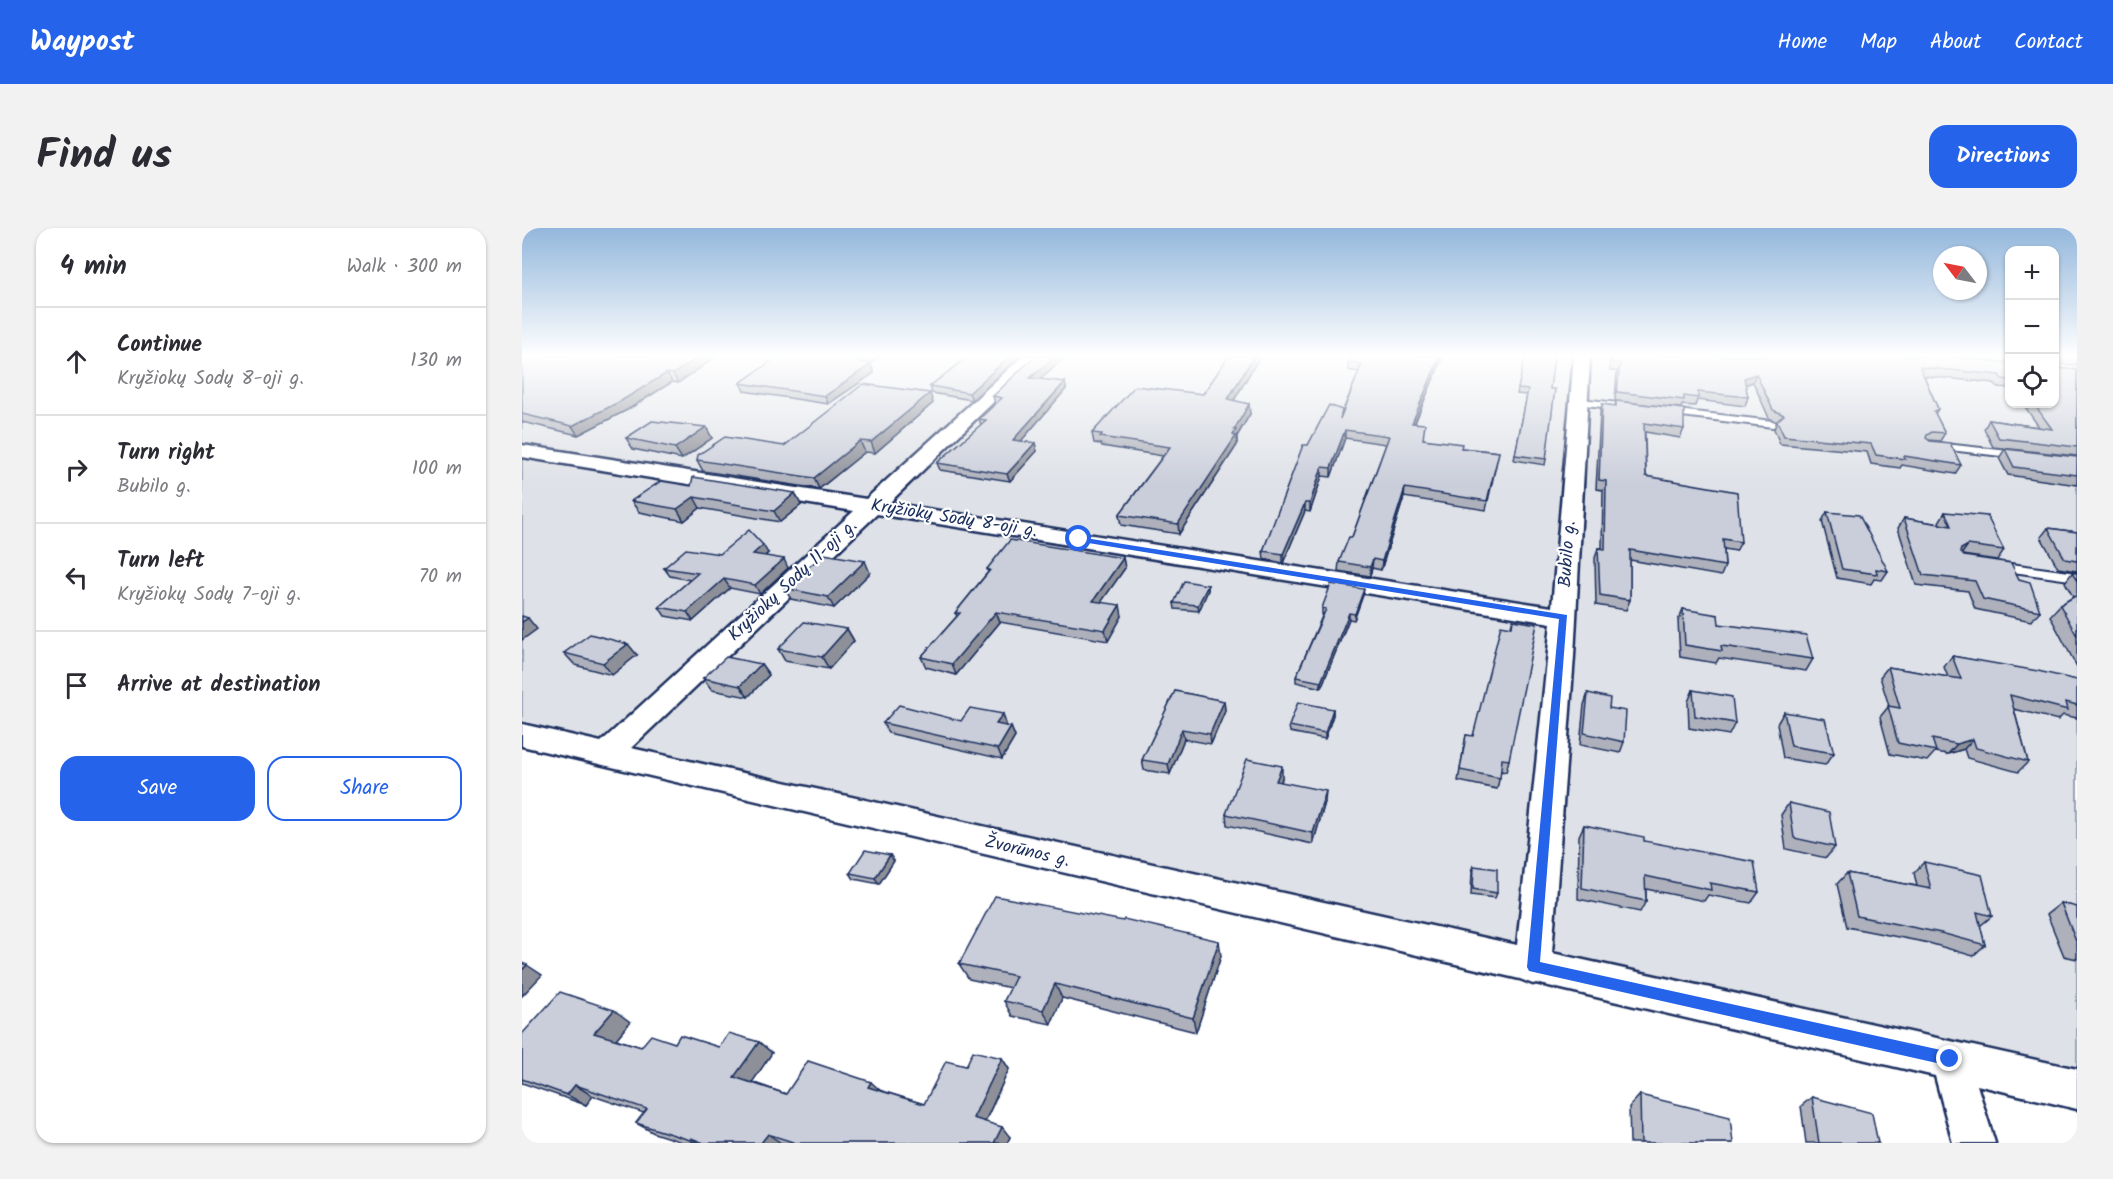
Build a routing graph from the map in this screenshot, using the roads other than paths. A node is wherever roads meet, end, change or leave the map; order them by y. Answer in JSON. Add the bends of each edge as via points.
{"nodes":[{"id":1,"x":987,"y":399,"type":"edge"},
{"id":2,"x":1580,"y":399,"type":"edge"},
{"id":3,"x":1580,"y":402,"type":"junction"},
{"id":4,"x":1625,"y":407,"type":"edge"},
{"id":5,"x":1659,"y":411,"type":"edge"},
{"id":6,"x":1773,"y":424,"type":"dead end"},
{"id":7,"x":1928,"y":445,"type":"edge"},
{"id":8,"x":522,"y":451,"type":"edge"},
{"id":9,"x":2031,"y":456,"type":"edge"},
{"id":10,"x":872,"y":507,"type":"junction"},
{"id":11,"x":1984,"y":564,"type":"edge"},
{"id":12,"x":2077,"y":577,"type":"edge"},
{"id":13,"x":1564,"y":617,"type":"junction"},
{"id":14,"x":522,"y":735,"type":"edge"},
{"id":15,"x":604,"y":755,"type":"junction"},
{"id":16,"x":1533,"y":967,"type":"junction"},
{"id":17,"x":1950,"y":1059,"type":"junction"},
{"id":18,"x":2077,"y":1089,"type":"edge"},
{"id":19,"x":1974,"y":1143,"type":"edge"}],
"edges":[{"from":1,"to":10,"type":"street","name":"Kryžiokų Sodų 11-oji g."},
{"from":2,"to":3,"type":"street","name":"Bubilo g."},
{"from":3,"to":4,"type":"lane"},
{"from":3,"to":13,"type":"street","name":"Bubilo g."},
{"from":5,"to":6,"type":"lane"},
{"from":7,"to":9,"type":"lane"},
{"from":8,"to":10,"type":"street","name":"Kryžiokų Sodų 8-oji g."},
{"from":10,"to":13,"type":"street","name":"Kryžiokų Sodų 8-oji g."},
{"from":10,"to":15,"type":"street","name":"Kryžiokų Sodų 11-oji g."},
{"from":11,"to":12,"type":"lane"},
{"from":13,"to":16,"type":"street","name":"Bubilo g."},
{"from":14,"to":15,"type":"street","name":"Žvorūnos g."},
{"from":15,"to":16,"type":"street","name":"Žvorūnos g."},
{"from":16,"to":17,"type":"street","name":"Žvorūnos g."},
{"from":17,"to":18,"type":"street","name":"Žvorūnos g."},
{"from":17,"to":19,"type":"street"}]}
